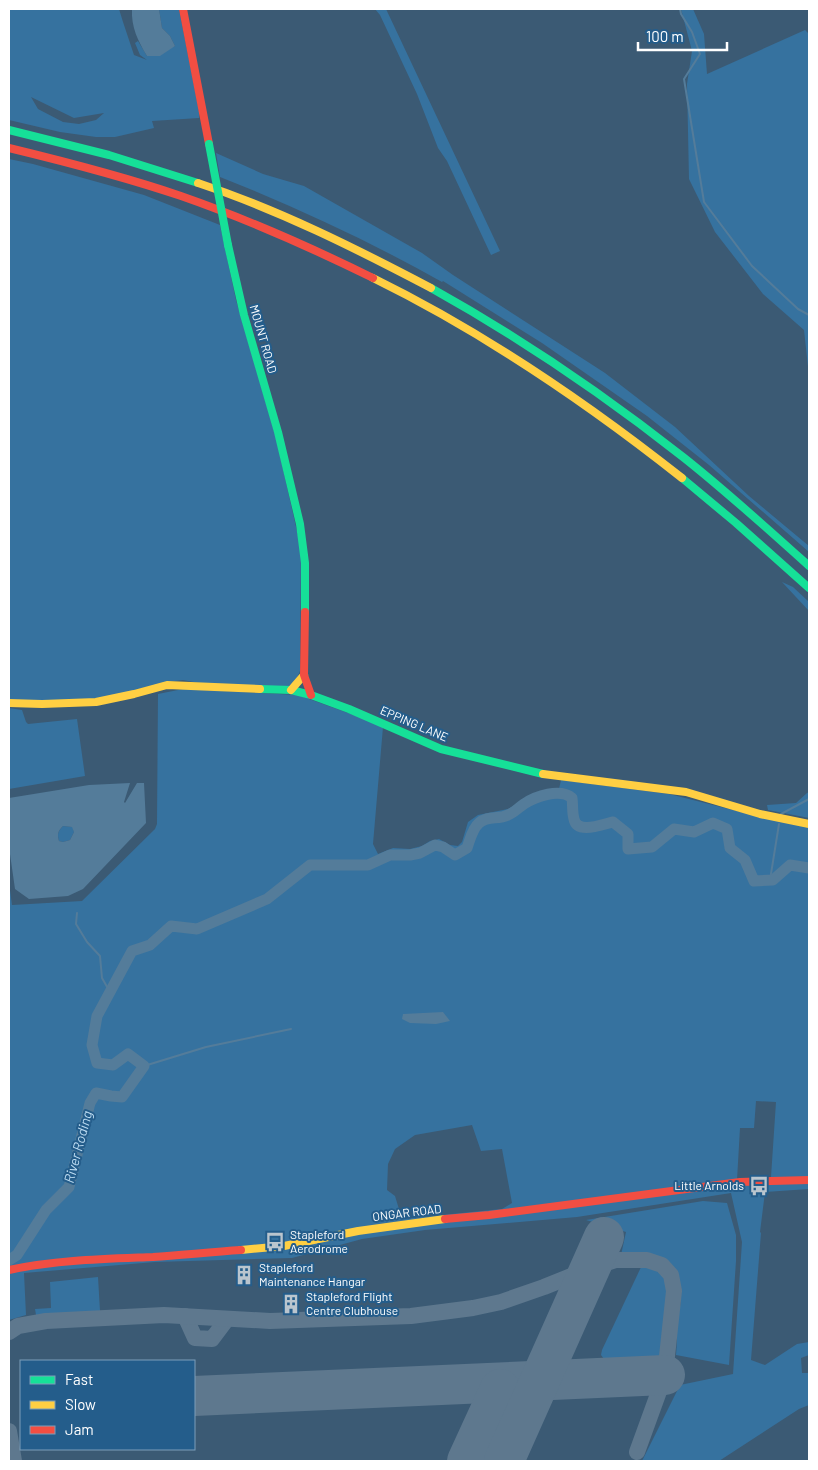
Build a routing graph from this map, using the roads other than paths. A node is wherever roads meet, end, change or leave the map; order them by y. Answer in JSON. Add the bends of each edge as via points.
{"nodes":[{"id":1,"x":183,"y":9,"type":"edge"},
{"id":2,"x":9,"y":130,"type":"edge"},
{"id":3,"x":9,"y":148,"type":"edge"},
{"id":4,"x":809,"y":566,"type":"edge"},
{"id":5,"x":809,"y":588,"type":"edge"},
{"id":6,"x":304,"y":675,"type":"junction"},
{"id":7,"x":291,"y":690,"type":"junction"},
{"id":8,"x":311,"y":695,"type":"junction"},
{"id":9,"x":9,"y":703,"type":"edge"},
{"id":10,"x":809,"y":824,"type":"edge"},
{"id":11,"x":809,"y":1180,"type":"edge"},
{"id":12,"x":9,"y":1270,"type":"edge"}],
"edges":[{"from":1,"to":6,"type":"main road","name":"MOUNT ROAD","bridge":true,"via":[[228,246],[300,524],[305,563]]},
{"from":2,"to":4,"type":"main road","via":[[134,162],[232,195],[330,237],[418,281],[523,344],[632,418],[708,477]]},
{"from":3,"to":5,"type":"main road","via":[[111,174],[234,216],[322,253],[417,301],[501,350],[609,422],[711,503]]},
{"from":6,"to":7,"type":"main road"},
{"from":6,"to":8,"type":"main road","name":"MOUNT ROAD"},
{"from":7,"to":8,"type":"main road","name":"EPPING LANE"},
{"from":7,"to":9,"type":"main road","name":"EPPING LANE","via":[[167,685],[96,702]]},
{"from":8,"to":10,"type":"main road","name":"EPPING LANE","via":[[432,746],[520,770],[686,792],[760,814]]},
{"from":11,"to":12,"type":"main road","name":"ONGAR ROAD","via":[[740,1182],[429,1221],[284,1246],[90,1260]]}]}
